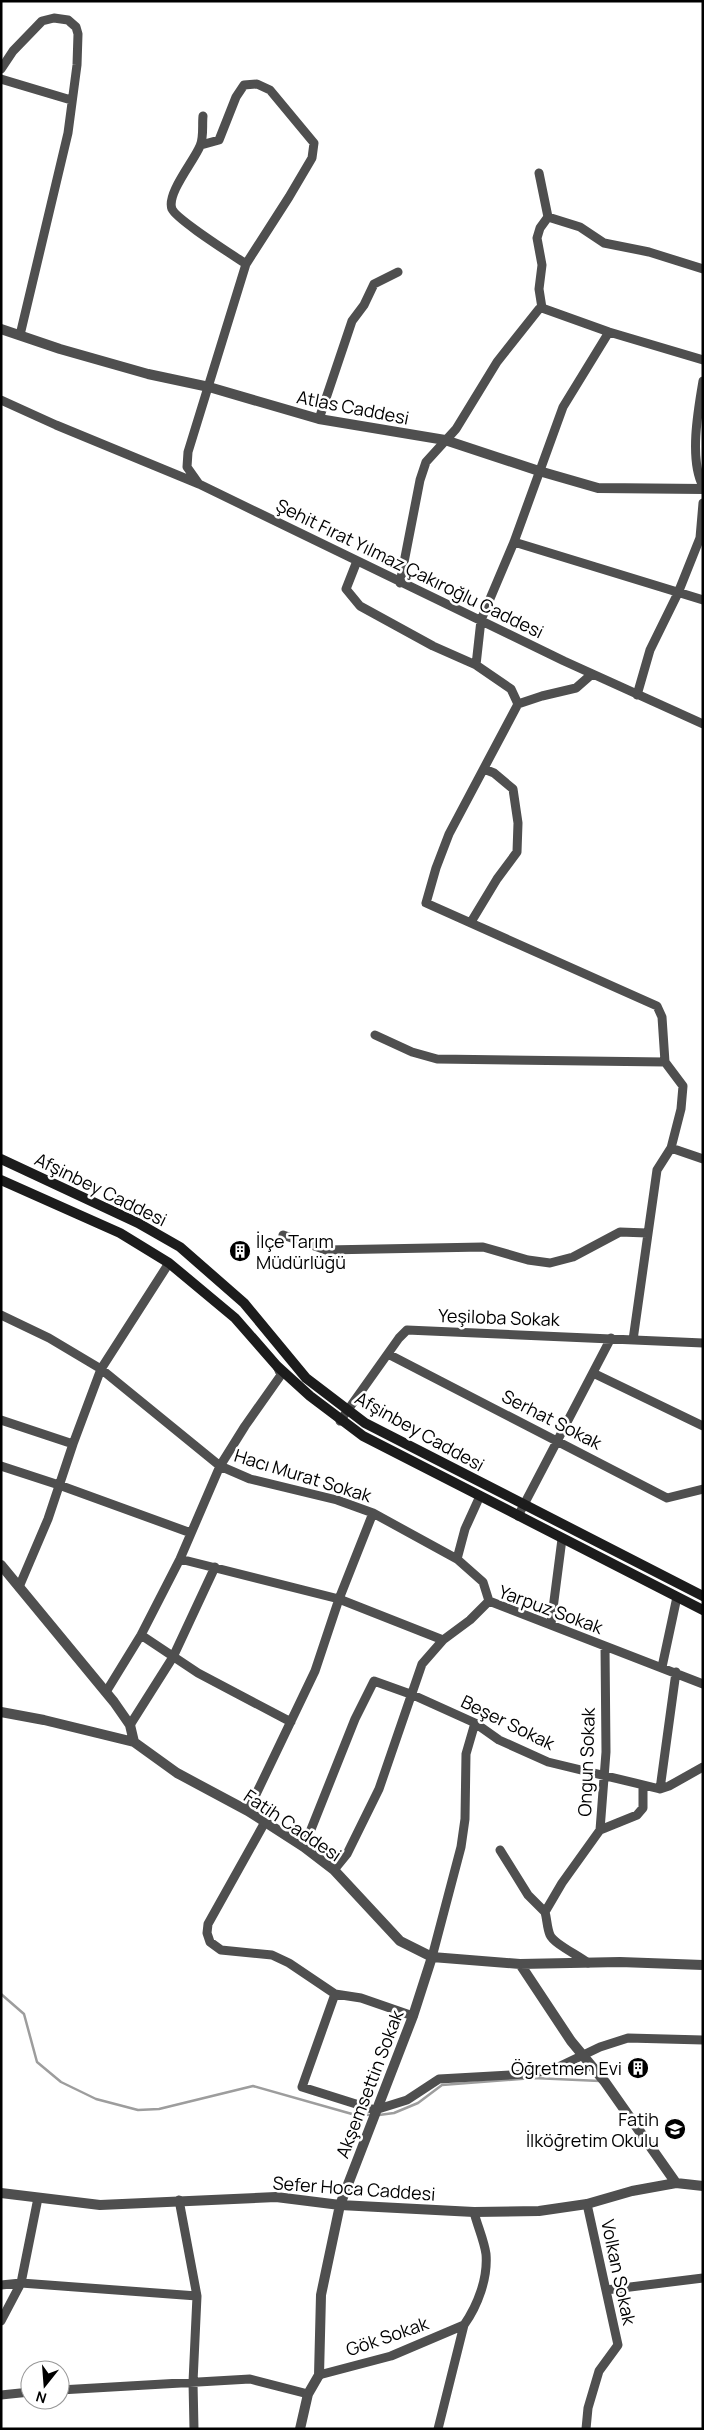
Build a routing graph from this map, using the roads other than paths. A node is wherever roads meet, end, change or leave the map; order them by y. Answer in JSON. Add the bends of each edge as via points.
{"nodes":[{"id":1,"x":1,"y":69,"type":"edge"},
{"id":2,"x":1,"y":79,"type":"edge"},
{"id":3,"x":71,"y":100,"type":"junction"},
{"id":4,"x":203,"y":116,"type":"dead end"},
{"id":5,"x":201,"y":145,"type":"junction"},
{"id":6,"x":539,"y":173,"type":"dead end"},
{"id":7,"x":548,"y":217,"type":"junction"},
{"id":8,"x":246,"y":264,"type":"junction"},
{"id":9,"x":703,"y":269,"type":"edge"},
{"id":10,"x":398,"y":272,"type":"dead end"},
{"id":11,"x":542,"y":308,"type":"junction"},
{"id":12,"x":1,"y":329,"type":"edge"},
{"id":13,"x":609,"y":332,"type":"junction"},
{"id":14,"x":20,"y":335,"type":"junction"},
{"id":15,"x":703,"y":360,"type":"edge"},
{"id":16,"x":703,"y":381,"type":"edge"},
{"id":17,"x":209,"y":388,"type":"junction"},
{"id":18,"x":1,"y":400,"type":"edge"},
{"id":19,"x":319,"y":419,"type":"junction"},
{"id":20,"x":445,"y":440,"type":"junction"},
{"id":21,"x":539,"y":471,"type":"junction"},
{"id":22,"x":199,"y":484,"type":"junction"},
{"id":23,"x":703,"y":488,"type":"edge"},
{"id":24,"x":703,"y":503,"type":"edge"},
{"id":25,"x":514,"y":542,"type":"junction"},
{"id":26,"x":357,"y":561,"type":"junction"},
{"id":27,"x":400,"y":583,"type":"junction"},
{"id":28,"x":678,"y":593,"type":"junction"},
{"id":29,"x":703,"y":600,"type":"edge"},
{"id":30,"x":482,"y":620,"type":"junction"},
{"id":31,"x":476,"y":665,"type":"junction"},
{"id":32,"x":592,"y":674,"type":"junction"},
{"id":33,"x":637,"y":695,"type":"junction"},
{"id":34,"x":518,"y":704,"type":"junction"},
{"id":35,"x":703,"y":724,"type":"edge"},
{"id":36,"x":484,"y":769,"type":"junction"},
{"id":37,"x":471,"y":922,"type":"junction"},
{"id":38,"x":375,"y":1036,"type":"dead end"},
{"id":39,"x":665,"y":1062,"type":"junction"},
{"id":40,"x":671,"y":1148,"type":"junction"},
{"id":41,"x":1,"y":1159,"type":"edge"},
{"id":42,"x":703,"y":1159,"type":"edge"},
{"id":43,"x":1,"y":1180,"type":"edge"},
{"id":44,"x":283,"y":1234,"type":"dead end"},
{"id":45,"x":647,"y":1234,"type":"junction"},
{"id":46,"x":169,"y":1263,"type":"junction"},
{"id":47,"x":1,"y":1315,"type":"edge"},
{"id":48,"x":611,"y":1338,"type":"junction"},
{"id":49,"x":634,"y":1340,"type":"junction"},
{"id":50,"x":703,"y":1343,"type":"edge"},
{"id":51,"x":388,"y":1354,"type":"junction"},
{"id":52,"x":277,"y":1366,"type":"junction"},
{"id":53,"x":101,"y":1369,"type":"junction"},
{"id":54,"x":593,"y":1373,"type":"junction"},
{"id":55,"x":346,"y":1410,"type":"junction"},
{"id":56,"x":1,"y":1420,"type":"edge"},
{"id":57,"x":340,"y":1421,"type":"junction"},
{"id":58,"x":703,"y":1426,"type":"edge"},
{"id":59,"x":559,"y":1440,"type":"junction"},
{"id":60,"x":73,"y":1444,"type":"junction"},
{"id":61,"x":1,"y":1466,"type":"edge"},
{"id":62,"x":220,"y":1466,"type":"junction"},
{"id":63,"x":59,"y":1485,"type":"junction"},
{"id":64,"x":703,"y":1489,"type":"edge"},
{"id":65,"x":480,"y":1496,"type":"junction"},
{"id":66,"x":524,"y":1506,"type":"junction"},
{"id":67,"x":373,"y":1513,"type":"junction"},
{"id":68,"x":518,"y":1516,"type":"junction"},
{"id":69,"x":192,"y":1533,"type":"junction"},
{"id":70,"x":562,"y":1538,"type":"junction"},
{"id":71,"x":180,"y":1559,"type":"junction"},
{"id":72,"x":457,"y":1559,"type":"junction"},
{"id":73,"x":1,"y":1565,"type":"edge"},
{"id":74,"x":215,"y":1568,"type":"junction"},
{"id":75,"x":19,"y":1587,"type":"junction"},
{"id":76,"x":703,"y":1596,"type":"edge"},
{"id":77,"x":677,"y":1597,"type":"junction"},
{"id":78,"x":339,"y":1599,"type":"junction"},
{"id":79,"x":489,"y":1601,"type":"junction"},
{"id":80,"x":703,"y":1610,"type":"edge"},
{"id":81,"x":551,"y":1624,"type":"junction"},
{"id":82,"x":141,"y":1635,"type":"junction"},
{"id":83,"x":443,"y":1640,"type":"junction"},
{"id":84,"x":605,"y":1646,"type":"junction"},
{"id":85,"x":173,"y":1657,"type":"junction"},
{"id":86,"x":662,"y":1667,"type":"junction"},
{"id":87,"x":676,"y":1672,"type":"junction"},
{"id":88,"x":703,"y":1684,"type":"edge"},
{"id":89,"x":106,"y":1692,"type":"junction"},
{"id":90,"x":413,"y":1695,"type":"junction"},
{"id":91,"x":1,"y":1712,"type":"edge"},
{"id":92,"x":291,"y":1722,"type":"junction"},
{"id":93,"x":475,"y":1723,"type":"junction"},
{"id":94,"x":130,"y":1725,"type":"junction"},
{"id":95,"x":134,"y":1742,"type":"junction"},
{"id":96,"x":703,"y":1767,"type":"edge"},
{"id":97,"x":603,"y":1775,"type":"junction"},
{"id":98,"x":643,"y":1786,"type":"junction"},
{"id":99,"x":660,"y":1789,"type":"junction"},
{"id":100,"x":248,"y":1811,"type":"junction"},
{"id":101,"x":265,"y":1822,"type":"junction"},
{"id":102,"x":600,"y":1830,"type":"junction"},
{"id":103,"x":304,"y":1847,"type":"junction"},
{"id":104,"x":500,"y":1850,"type":"dead end"},
{"id":105,"x":334,"y":1870,"type":"junction"},
{"id":106,"x":545,"y":1912,"type":"junction"},
{"id":107,"x":432,"y":1956,"type":"junction"},
{"id":108,"x":588,"y":1963,"type":"junction"},
{"id":109,"x":520,"y":1964,"type":"junction"},
{"id":110,"x":703,"y":1965,"type":"edge"},
{"id":111,"x":334,"y":1994,"type":"junction"},
{"id":112,"x":413,"y":2016,"type":"junction"},
{"id":113,"x":703,"y":2040,"type":"edge"},
{"id":114,"x":585,"y":2056,"type":"junction"},
{"id":115,"x":375,"y":2110,"type":"junction"},
{"id":116,"x":676,"y":2183,"type":"junction"},
{"id":117,"x":703,"y":2186,"type":"edge"},
{"id":118,"x":1,"y":2193,"type":"edge"},
{"id":119,"x":38,"y":2198,"type":"junction"},
{"id":120,"x":179,"y":2200,"type":"junction"},
{"id":121,"x":587,"y":2204,"type":"junction"},
{"id":122,"x":340,"y":2205,"type":"junction"},
{"id":123,"x":474,"y":2212,"type":"junction"},
{"id":124,"x":703,"y":2278,"type":"edge"},
{"id":125,"x":21,"y":2282,"type":"junction"},
{"id":126,"x":1,"y":2285,"type":"edge"},
{"id":127,"x":606,"y":2290,"type":"junction"},
{"id":128,"x":197,"y":2296,"type":"junction"},
{"id":129,"x":1,"y":2321,"type":"edge"},
{"id":130,"x":464,"y":2325,"type":"junction"},
{"id":131,"x":318,"y":2375,"type":"junction"},
{"id":132,"x":193,"y":2382,"type":"junction"},
{"id":133,"x":70,"y":2389,"type":"edge"},
{"id":134,"x":20,"y":2393,"type":"edge"},
{"id":135,"x":308,"y":2394,"type":"junction"},
{"id":136,"x":1,"y":2395,"type":"edge"},
{"id":137,"x":194,"y":2429,"type":"edge"},
{"id":138,"x":300,"y":2429,"type":"edge"},
{"id":139,"x":438,"y":2429,"type":"edge"},
{"id":140,"x":586,"y":2429,"type":"edge"}],
"edges":[{"from":1,"to":3,"type":"street","via":[[13,51],[42,21],[54,18],[68,20],[76,26],[78,34]]},
{"from":2,"to":3,"type":"street"},
{"from":3,"to":14,"type":"street","via":[[68,133]]},
{"from":4,"to":5,"type":"street"},
{"from":5,"to":8,"type":"street","via":[[170,202],[172,210]]},
{"from":5,"to":8,"type":"street","via":[[219,140],[236,97],[244,85],[256,84],[270,90],[314,143],[312,158]]},
{"from":6,"to":7,"type":"street"},
{"from":7,"to":9,"type":"street","via":[[580,227],[604,243]]},
{"from":7,"to":11,"type":"street","via":[[537,238],[542,265],[539,289]]},
{"from":8,"to":17,"type":"street"},
{"from":10,"to":19,"type":"street","via":[[374,284],[352,321]]},
{"from":11,"to":13,"type":"street"},
{"from":11,"to":20,"type":"street","via":[[497,362],[456,429]]},
{"from":12,"to":14,"type":"street","name":"Atlas Caddesi"},
{"from":13,"to":15,"type":"street"},
{"from":13,"to":21,"type":"street","via":[[563,407]]},
{"from":14,"to":17,"type":"street","name":"Atlas Caddesi","via":[[148,374]]},
{"from":16,"to":23,"type":"street","via":[[697,432],[698,476]]},
{"from":17,"to":19,"type":"street","name":"Atlas Caddesi"},
{"from":17,"to":22,"type":"street","via":[[186,467]]},
{"from":18,"to":22,"type":"street","name":"Şehit Fırat Yılmaz Çakıroğlu Caddesi"},
{"from":19,"to":20,"type":"street","name":"Atlas Caddesi"},
{"from":20,"to":21,"type":"street","name":"Atlas Caddesi"},
{"from":20,"to":27,"type":"street","via":[[426,462],[420,480]]},
{"from":21,"to":23,"type":"street","name":"Atlas Caddesi","via":[[598,488]]},
{"from":21,"to":25,"type":"street"},
{"from":22,"to":26,"type":"street","name":"Şehit Fırat Yılmaz Çakıroğlu Caddesi"},
{"from":24,"to":28,"type":"street","via":[[700,538]]},
{"from":25,"to":28,"type":"street"},
{"from":25,"to":30,"type":"street"},
{"from":26,"to":27,"type":"street","name":"Şehit Fırat Yılmaz Çakıroğlu Caddesi"},
{"from":26,"to":31,"type":"street","via":[[346,589],[360,606],[433,646]]},
{"from":27,"to":30,"type":"street","name":"Şehit Fırat Yılmaz Çakıroğlu Caddesi"},
{"from":28,"to":29,"type":"street"},
{"from":28,"to":33,"type":"street","via":[[650,650]]},
{"from":30,"to":31,"type":"street"},
{"from":30,"to":32,"type":"street","name":"Şehit Fırat Yılmaz Çakıroğlu Caddesi"},
{"from":31,"to":34,"type":"street","via":[[511,689]]},
{"from":32,"to":33,"type":"street","name":"Şehit Fırat Yılmaz Çakıroğlu Caddesi"},
{"from":32,"to":34,"type":"street","via":[[576,688]]},
{"from":33,"to":35,"type":"street","name":"Şehit Fırat Yılmaz Çakıroğlu Caddesi"},
{"from":34,"to":36,"type":"street"},
{"from":36,"to":37,"type":"street","via":[[513,789],[518,823],[517,852]]},
{"from":36,"to":37,"type":"street","via":[[449,834],[426,903]]},
{"from":37,"to":39,"type":"street","via":[[657,1006],[662,1017]]},
{"from":38,"to":39,"type":"street","via":[[437,1059]]},
{"from":39,"to":40,"type":"street","via":[[683,1086]]},
{"from":40,"to":42,"type":"street"},
{"from":40,"to":45,"type":"street","via":[[657,1170]]},
{"from":41,"to":55,"type":"main road","name":"Afşinbey Caddesi","via":[[138,1223],[180,1247],[244,1304],[306,1378]]},
{"from":43,"to":46,"type":"main road","name":"Afşinbey Caddesi","via":[[120,1233]]},
{"from":44,"to":45,"type":"street","via":[[326,1250],[483,1247],[550,1263],[573,1257],[620,1232]]},
{"from":45,"to":49,"type":"street"},
{"from":46,"to":52,"type":"main road","name":"Afşinbey Caddesi","via":[[235,1318]]},
{"from":46,"to":53,"type":"street"},
{"from":47,"to":53,"type":"street","name":"Hacı Murat Sokak","via":[[49,1338]]},
{"from":48,"to":49,"type":"street","name":"Yeşiloba Sokak"},
{"from":48,"to":51,"type":"street","name":"Yeşiloba Sokak","via":[[407,1330]]},
{"from":48,"to":54,"type":"street"},
{"from":49,"to":50,"type":"street","name":"Yeşiloba Sokak"},
{"from":51,"to":55,"type":"street","name":"Yeşiloba Sokak"},
{"from":51,"to":59,"type":"street","name":"Serhat Sokak"},
{"from":52,"to":57,"type":"main road","name":"Afşinbey Caddesi"},
{"from":52,"to":62,"type":"street","via":[[281,1374]]},
{"from":53,"to":60,"type":"street"},
{"from":53,"to":62,"type":"street","name":"Hacı Murat Sokak"},
{"from":54,"to":58,"type":"street"},
{"from":54,"to":59,"type":"street"},
{"from":55,"to":57,"type":"street","name":"Yeşiloba Sokak"},
{"from":55,"to":66,"type":"main road","name":"Afşinbey Caddesi"},
{"from":56,"to":60,"type":"street"},
{"from":57,"to":65,"type":"main road","name":"Afşinbey Caddesi"},
{"from":59,"to":64,"type":"street","name":"Serhat Sokak","via":[[667,1498]]},
{"from":59,"to":66,"type":"street"},
{"from":60,"to":63,"type":"street"},
{"from":61,"to":63,"type":"street"},
{"from":62,"to":67,"type":"street","name":"Hacı Murat Sokak","via":[[250,1479],[337,1500]]},
{"from":62,"to":69,"type":"street"},
{"from":63,"to":69,"type":"street"},
{"from":63,"to":75,"type":"street"},
{"from":65,"to":68,"type":"main road","name":"Afşinbey Caddesi"},
{"from":65,"to":72,"type":"street","via":[[465,1529]]},
{"from":66,"to":68,"type":"street"},
{"from":66,"to":76,"type":"main road","name":"Afşinbey Caddesi"},
{"from":67,"to":72,"type":"street","name":"Hacı Murat Sokak"},
{"from":67,"to":78,"type":"street"},
{"from":68,"to":70,"type":"main road","name":"Afşinbey Caddesi"},
{"from":69,"to":71,"type":"street"},
{"from":70,"to":77,"type":"main road","name":"Afşinbey Caddesi"},
{"from":70,"to":81,"type":"street"},
{"from":71,"to":74,"type":"street"},
{"from":71,"to":82,"type":"street"},
{"from":72,"to":79,"type":"street","name":"Hacı Murat Sokak","via":[[484,1582]]},
{"from":73,"to":75,"type":"street"},
{"from":74,"to":78,"type":"street"},
{"from":74,"to":85,"type":"street"},
{"from":75,"to":89,"type":"street"},
{"from":77,"to":80,"type":"main road","name":"Afşinbey Caddesi"},
{"from":77,"to":86,"type":"street"},
{"from":78,"to":83,"type":"street"},
{"from":78,"to":92,"type":"street","via":[[315,1671]]},
{"from":79,"to":81,"type":"street","name":"Yarpuz Sokak"},
{"from":79,"to":83,"type":"street","name":"Yarpuz Sokak"},
{"from":81,"to":84,"type":"street","name":"Yarpuz Sokak"},
{"from":82,"to":85,"type":"street"},
{"from":82,"to":89,"type":"street"},
{"from":83,"to":90,"type":"street","name":"Yarpuz Sokak","via":[[422,1664]]},
{"from":84,"to":86,"type":"street","name":"Yarpuz Sokak"},
{"from":84,"to":97,"type":"street","name":"Ongun Sokak","via":[[606,1752]]},
{"from":85,"to":92,"type":"street","via":[[230,1692]]},
{"from":85,"to":94,"type":"street"},
{"from":86,"to":87,"type":"street","name":"Yarpuz Sokak"},
{"from":87,"to":88,"type":"street","name":"Yarpuz Sokak"},
{"from":87,"to":99,"type":"street"},
{"from":89,"to":94,"type":"street"},
{"from":90,"to":93,"type":"street","name":"Beşer Sokak"},
{"from":90,"to":103,"type":"street","name":"Beşer Sokak","via":[[374,1681],[355,1719]]},
{"from":90,"to":105,"type":"street","name":"Yarpuz Sokak","via":[[379,1789],[347,1854]]},
{"from":91,"to":95,"type":"street"},
{"from":92,"to":100,"type":"street"},
{"from":93,"to":97,"type":"street","name":"Beşer Sokak","via":[[499,1740],[548,1762]]},
{"from":93,"to":107,"type":"street","via":[[466,1754],[461,1847]]},
{"from":94,"to":95,"type":"street"},
{"from":95,"to":100,"type":"street","name":"Fatih Caddesi","via":[[199,1786]]},
{"from":96,"to":99,"type":"street"},
{"from":97,"to":98,"type":"street","name":"Beşer Sokak"},
{"from":97,"to":102,"type":"street","name":"Ongun Sokak"},
{"from":98,"to":99,"type":"street","name":"Beşer Sokak"},
{"from":98,"to":102,"type":"street","via":[[642,1808],[637,1815]]},
{"from":100,"to":101,"type":"street","name":"Fatih Caddesi"},
{"from":101,"to":103,"type":"street","name":"Fatih Caddesi"},
{"from":101,"to":111,"type":"street","via":[[208,1924],[210,1942],[221,1950],[272,1955]]},
{"from":102,"to":106,"type":"street","name":"Ongun Sokak"},
{"from":103,"to":105,"type":"street","name":"Fatih Caddesi"},
{"from":104,"to":106,"type":"street","via":[[528,1894]]},
{"from":105,"to":107,"type":"street","name":"Fatih Caddesi","via":[[400,1941]]},
{"from":106,"to":108,"type":"street","via":[[551,1936]]},
{"from":107,"to":109,"type":"street","name":"Fatih Caddesi"},
{"from":107,"to":112,"type":"street","name":"Akşemsettin Sokak"},
{"from":108,"to":109,"type":"street","name":"Fatih Caddesi"},
{"from":108,"to":110,"type":"street","name":"Fatih Caddesi"},
{"from":109,"to":114,"type":"street","via":[[571,2041]]},
{"from":111,"to":112,"type":"street","via":[[361,1998]]},
{"from":111,"to":115,"type":"street","via":[[302,2087]]},
{"from":112,"to":115,"type":"street","name":"Akşemsettin Sokak"},
{"from":113,"to":114,"type":"street","via":[[628,2038],[600,2047]]},
{"from":114,"to":115,"type":"street","via":[[552,2070],[439,2079],[406,2100]]},
{"from":114,"to":116,"type":"street"},
{"from":115,"to":122,"type":"street","name":"Akşemsettin Sokak"},
{"from":116,"to":117,"type":"street","name":"Sefer Hoca Caddesi"},
{"from":116,"to":121,"type":"street","name":"Sefer Hoca Caddesi"},
{"from":118,"to":119,"type":"street","name":"Sefer Hoca Caddesi"},
{"from":119,"to":120,"type":"street","name":"Sefer Hoca Caddesi","via":[[100,2205]]},
{"from":119,"to":125,"type":"street"},
{"from":120,"to":122,"type":"street","name":"Sefer Hoca Caddesi","via":[[276,2197]]},
{"from":120,"to":128,"type":"street"},
{"from":121,"to":123,"type":"street","name":"Sefer Hoca Caddesi","via":[[538,2211]]},
{"from":121,"to":127,"type":"street","name":"Volkan Sokak"},
{"from":122,"to":123,"type":"street","name":"Sefer Hoca Caddesi"},
{"from":122,"to":131,"type":"street","name":"Akşemsettin Sokak","via":[[321,2295]]},
{"from":123,"to":130,"type":"street","via":[[486,2254],[485,2271],[473,2312]]},
{"from":124,"to":127,"type":"street"},
{"from":125,"to":126,"type":"street"},
{"from":125,"to":128,"type":"street"},
{"from":125,"to":129,"type":"street"},
{"from":127,"to":140,"type":"street","name":"Volkan Sokak","via":[[618,2345],[599,2371],[588,2408]]},
{"from":128,"to":132,"type":"street"},
{"from":130,"to":131,"type":"street","name":"Gök Sokak","via":[[391,2356]]},
{"from":130,"to":139,"type":"street"},
{"from":131,"to":135,"type":"street","name":"Akşemsettin Sokak"},
{"from":132,"to":133,"type":"street"},
{"from":132,"to":135,"type":"street","via":[[250,2380]]},
{"from":132,"to":137,"type":"street"},
{"from":134,"to":136,"type":"street"},
{"from":135,"to":138,"type":"street","name":"Akşemsettin Sokak"}]}
